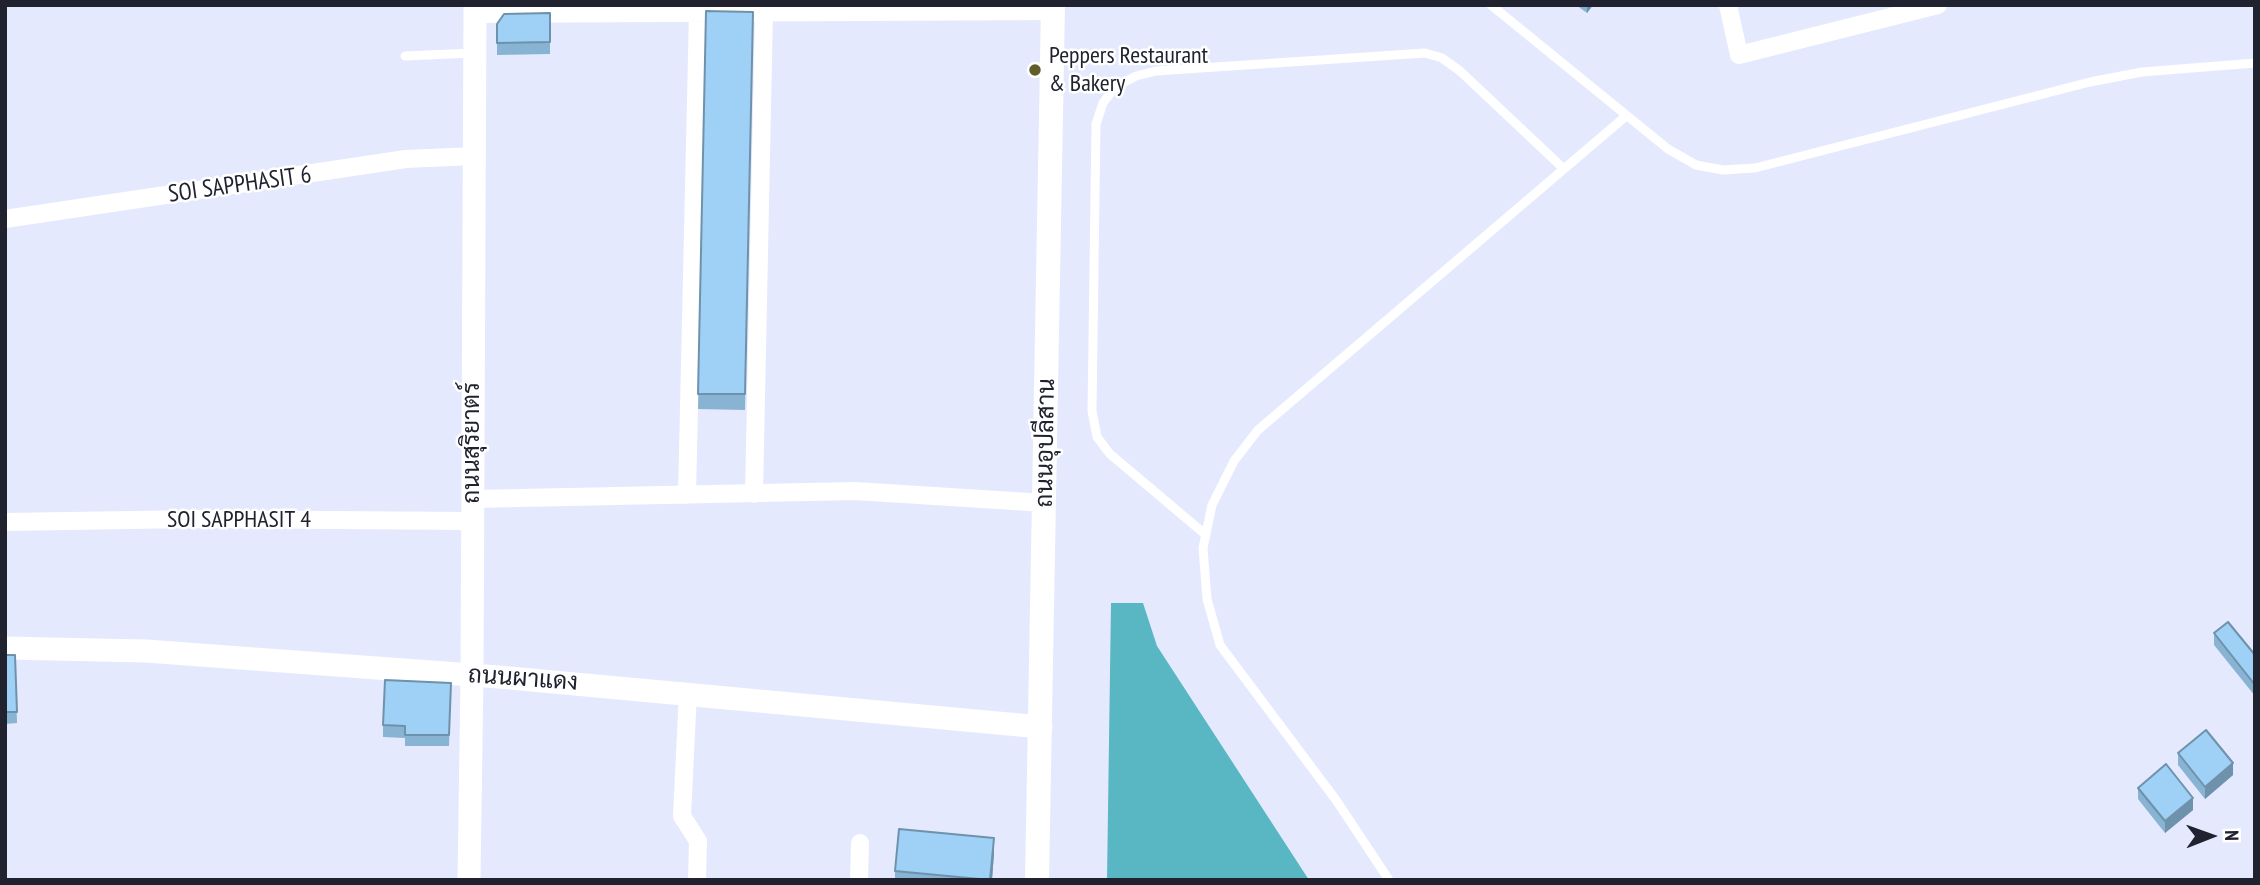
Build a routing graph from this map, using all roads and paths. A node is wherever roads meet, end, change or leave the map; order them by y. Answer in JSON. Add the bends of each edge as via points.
{"nodes":[{"id":1,"x":1491,"y":5,"type":"edge"},
{"id":2,"x":1728,"y":5,"type":"edge"},
{"id":3,"x":1938,"y":5,"type":"edge"},
{"id":4,"x":1053,"y":8,"type":"edge"},
{"id":5,"x":475,"y":9,"type":"edge"},
{"id":6,"x":764,"y":11,"type":"junction"},
{"id":7,"x":698,"y":12,"type":"junction"},
{"id":8,"x":475,"y":53,"type":"junction"},
{"id":9,"x":405,"y":56,"type":"dead end"},
{"id":10,"x":2255,"y":63,"type":"edge"},
{"id":11,"x":1626,"y":116,"type":"junction"},
{"id":12,"x":474,"y":156,"type":"junction"},
{"id":13,"x":1564,"y":169,"type":"junction"},
{"id":14,"x":5,"y":219,"type":"edge"},
{"id":15,"x":754,"y":494,"type":"junction"},
{"id":16,"x":687,"y":495,"type":"junction"},
{"id":17,"x":1045,"y":503,"type":"junction"},
{"id":18,"x":472,"y":510,"type":"junction"},
{"id":19,"x":5,"y":522,"type":"edge"},
{"id":20,"x":1206,"y":535,"type":"junction"},
{"id":21,"x":5,"y":648,"type":"edge"},
{"id":22,"x":472,"y":675,"type":"junction"},
{"id":23,"x":688,"y":692,"type":"junction"},
{"id":24,"x":1041,"y":727,"type":"junction"},
{"id":25,"x":860,"y":843,"type":"dead end"},
{"id":26,"x":468,"y":880,"type":"edge"},
{"id":27,"x":697,"y":880,"type":"edge"},
{"id":28,"x":859,"y":880,"type":"edge"},
{"id":29,"x":1037,"y":880,"type":"edge"},
{"id":30,"x":1389,"y":880,"type":"edge"}],
"edges":[{"from":1,"to":11,"type":"lane"},
{"from":2,"to":3,"type":"street","via":[[1739,55]]},
{"from":4,"to":6,"type":"street"},
{"from":4,"to":17,"type":"main road","name":"ถนนอุปลีสาน"},
{"from":5,"to":7,"type":"street"},
{"from":5,"to":8,"type":"street","name":"ถนนสุริยาตร์"},
{"from":6,"to":7,"type":"street"},
{"from":6,"to":15,"type":"street"},
{"from":7,"to":16,"type":"street"},
{"from":8,"to":9,"type":"lane"},
{"from":8,"to":12,"type":"street","name":"ถนนสุริยาตร์"},
{"from":10,"to":11,"type":"lane","via":[[2141,72],[2090,82],[1744,169],[1696,164]]},
{"from":11,"to":13,"type":"lane"},
{"from":12,"to":14,"type":"street","name":"SOI SAPPHASIT 6","via":[[406,159]]},
{"from":12,"to":18,"type":"street","name":"ถนนสุริยาตร์"},
{"from":13,"to":20,"type":"lane","via":[[1258,430],[1234,461],[1212,505]]},
{"from":13,"to":20,"type":"lane","via":[[1460,71],[1425,53],[1156,71],[1115,87],[1096,124],[1092,411],[1097,437],[1110,454]]},
{"from":15,"to":16,"type":"street","name":"SOI SAPPHASIT 4"},
{"from":15,"to":17,"type":"street","name":"SOI SAPPHASIT 4","via":[[855,491]]},
{"from":16,"to":18,"type":"street","name":"SOI SAPPHASIT 4"},
{"from":17,"to":24,"type":"main road","name":"ถนนอุปลีสาน"},
{"from":18,"to":19,"type":"street","name":"SOI SAPPHASIT 4"},
{"from":18,"to":22,"type":"street","name":"ถนนสุริยาตร์"},
{"from":20,"to":30,"type":"lane","via":[[1207,599],[1220,645],[1336,800]]},
{"from":21,"to":22,"type":"street","name":"ถนนผาแดง","via":[[146,651]]},
{"from":22,"to":23,"type":"street","name":"ถนนผาแดง"},
{"from":22,"to":26,"type":"street","name":"ถนนสุริยาตร์"},
{"from":23,"to":24,"type":"street","name":"ถนนผาแดง"},
{"from":23,"to":27,"type":"street","via":[[682,816],[698,841]]},
{"from":24,"to":29,"type":"main road","name":"ถนนอุปลีสาน"},
{"from":25,"to":28,"type":"street"}]}
